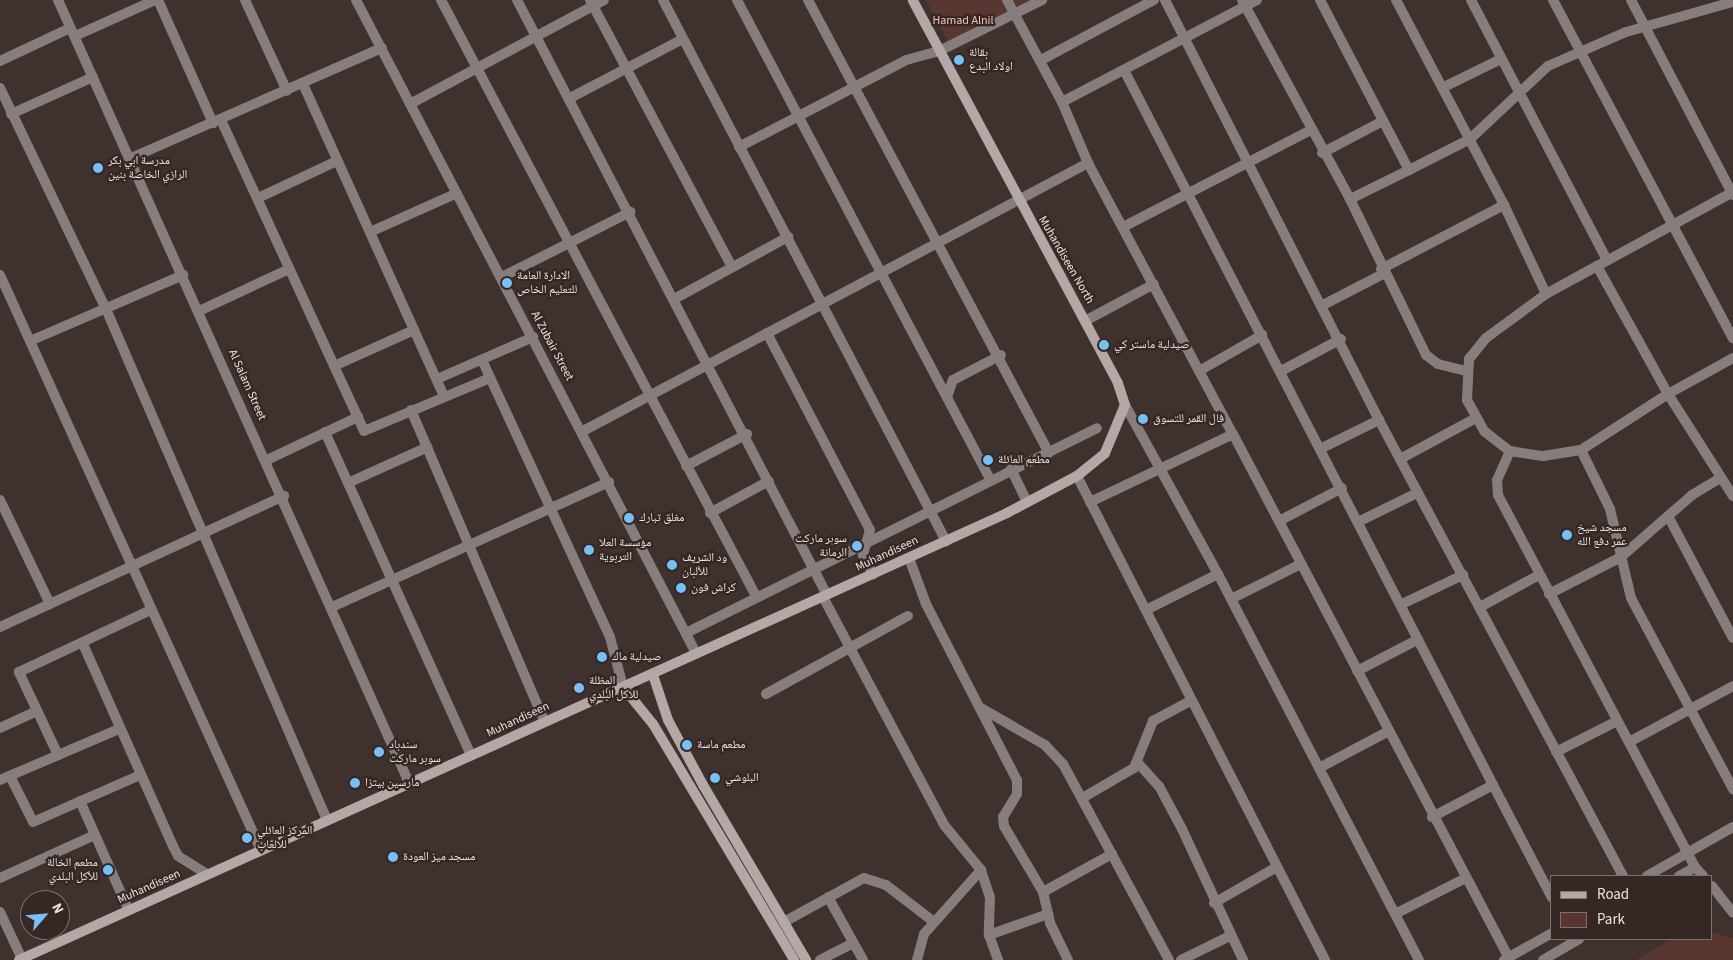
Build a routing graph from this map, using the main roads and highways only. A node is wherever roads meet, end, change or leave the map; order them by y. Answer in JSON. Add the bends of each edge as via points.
{"nodes":[{"id":1,"x":913,"y":0,"type":"edge"},
{"id":2,"x":1027,"y":502,"type":"joint"},
{"id":3,"x":653,"y":674,"type":"junction"},
{"id":4,"x":623,"y":687,"type":"junction"},
{"id":5,"x":726,"y":834,"type":"junction"},
{"id":6,"x":794,"y":954,"type":"edge"},
{"id":7,"x":20,"y":959,"type":"edge"},
{"id":8,"x":806,"y":960,"type":"edge"}],
"edges":[{"from":1,"to":2,"type":"main road","name":"Muhandiseen North","via":[[1016,199],[1086,321],[1125,405],[1109,448],[1077,476]]},
{"from":2,"to":3,"type":"main road","name":"Muhandiseen"},
{"from":3,"to":4,"type":"main road","name":"Muhandiseen"},
{"from":3,"to":5,"type":"main road","via":[[668,720]]},
{"from":4,"to":5,"type":"main road","via":[[646,713]]},
{"from":4,"to":7,"type":"main road","name":"Muhandiseen"},
{"from":5,"to":6,"type":"main road"},
{"from":5,"to":6,"type":"main road","via":[[784,922]]},
{"from":6,"to":8,"type":"main road"}]}
